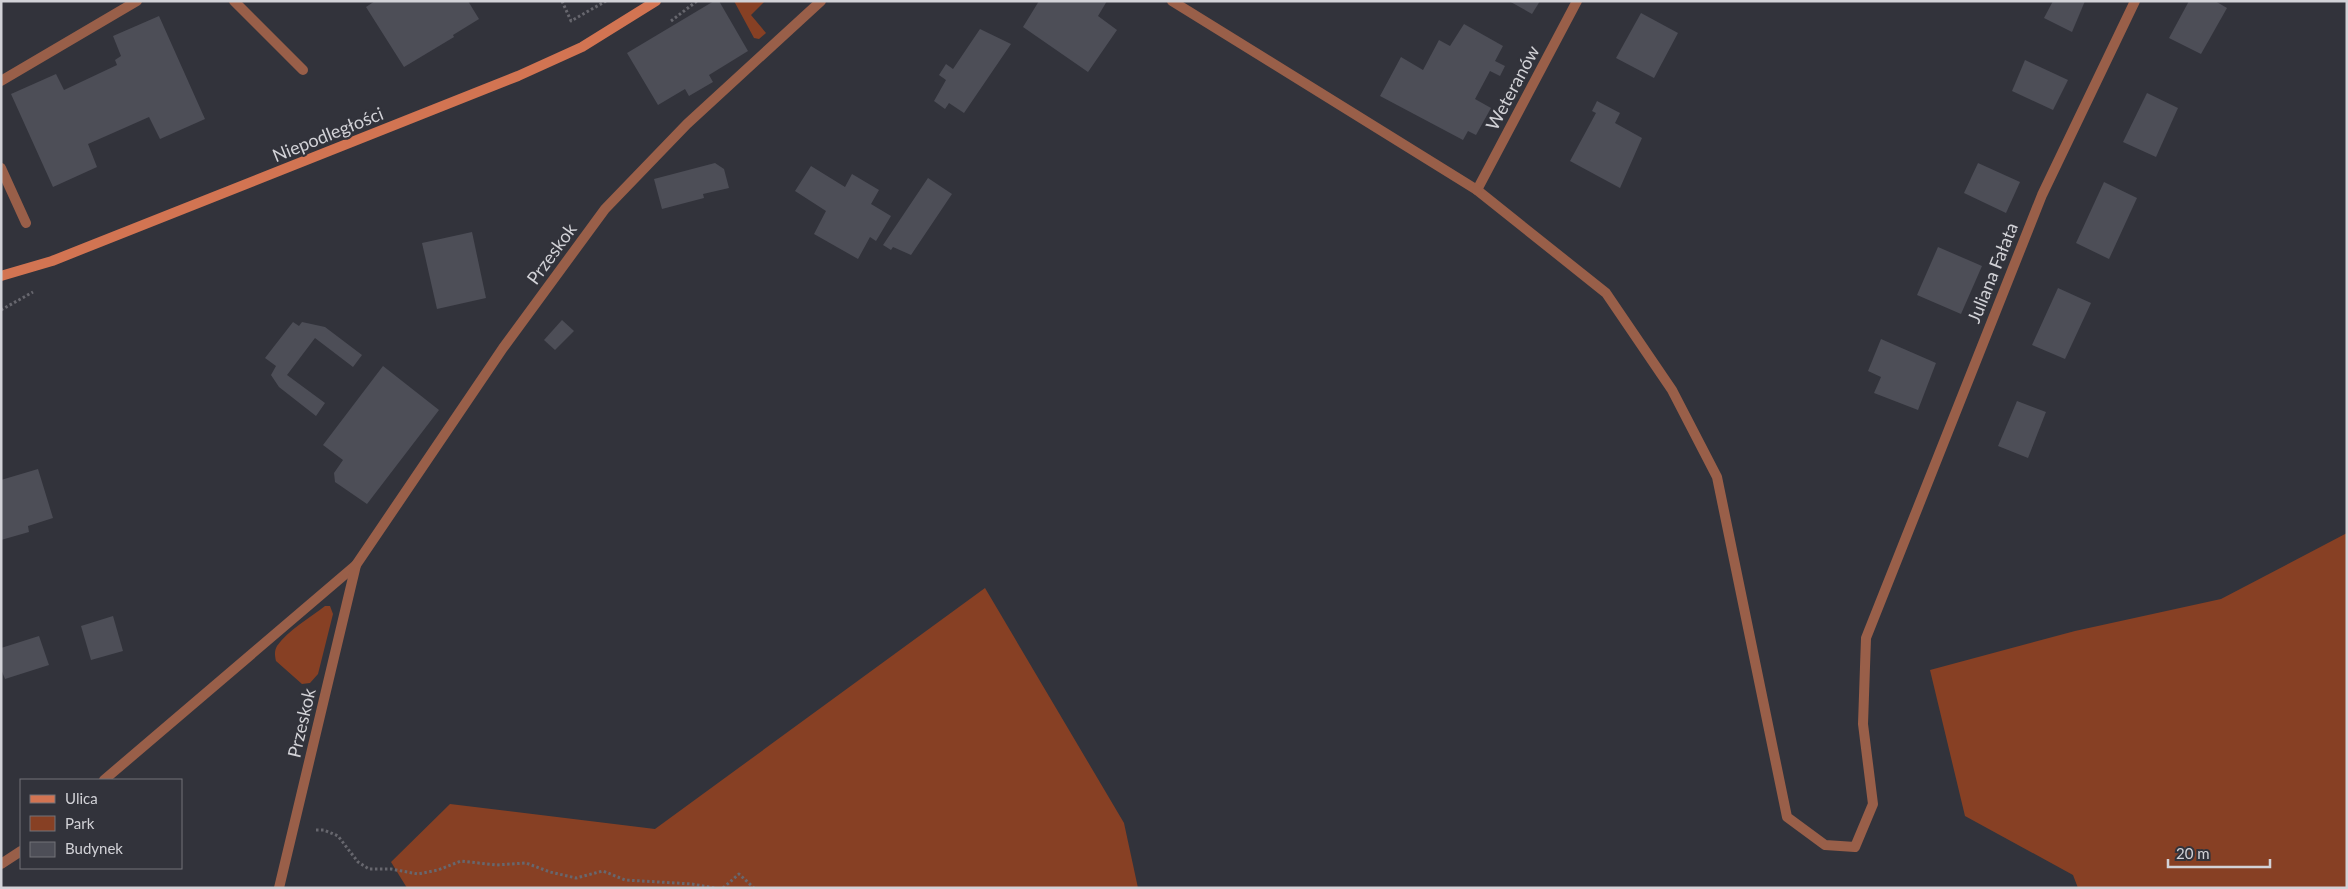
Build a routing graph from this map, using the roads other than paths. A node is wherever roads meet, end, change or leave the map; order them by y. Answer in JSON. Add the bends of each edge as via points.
{"nodes":[{"id":1,"x":137,"y":1,"type":"edge"},
{"id":2,"x":234,"y":1,"type":"edge"},
{"id":3,"x":656,"y":1,"type":"edge"},
{"id":4,"x":821,"y":1,"type":"edge"},
{"id":5,"x":1172,"y":1,"type":"edge"},
{"id":6,"x":1577,"y":1,"type":"edge"},
{"id":7,"x":2134,"y":1,"type":"edge"},
{"id":8,"x":303,"y":70,"type":"dead end"},
{"id":9,"x":1,"y":81,"type":"edge"},
{"id":10,"x":1,"y":168,"type":"edge"},
{"id":11,"x":1477,"y":190,"type":"junction"},
{"id":12,"x":26,"y":222,"type":"dead end"},
{"id":13,"x":1,"y":276,"type":"edge"},
{"id":14,"x":356,"y":565,"type":"junction"},
{"id":15,"x":105,"y":779,"type":"edge"},
{"id":16,"x":20,"y":852,"type":"edge"},
{"id":17,"x":1,"y":864,"type":"edge"},
{"id":18,"x":279,"y":888,"type":"edge"}],
"edges":[{"from":1,"to":9,"type":"street"},
{"from":2,"to":8,"type":"street"},
{"from":3,"to":13,"type":"street","name":"Niepodległości","via":[[582,47],[518,76],[52,261]]},
{"from":4,"to":14,"type":"street","name":"Przeskok","via":[[688,124],[605,209],[503,348]]},
{"from":5,"to":11,"type":"street"},
{"from":6,"to":11,"type":"street","name":"Weteranów"},
{"from":7,"to":11,"type":"street","name":"Juliana Fałata","via":[[2042,195],[1866,638],[1864,724],[1873,804],[1856,848],[1825,845],[1787,817],[1717,477],[1672,390],[1606,293]]},
{"from":10,"to":12,"type":"street"},
{"from":14,"to":15,"type":"street","name":"Przeskok"},
{"from":14,"to":18,"type":"street","name":"Przeskok"},
{"from":16,"to":17,"type":"street"}]}
